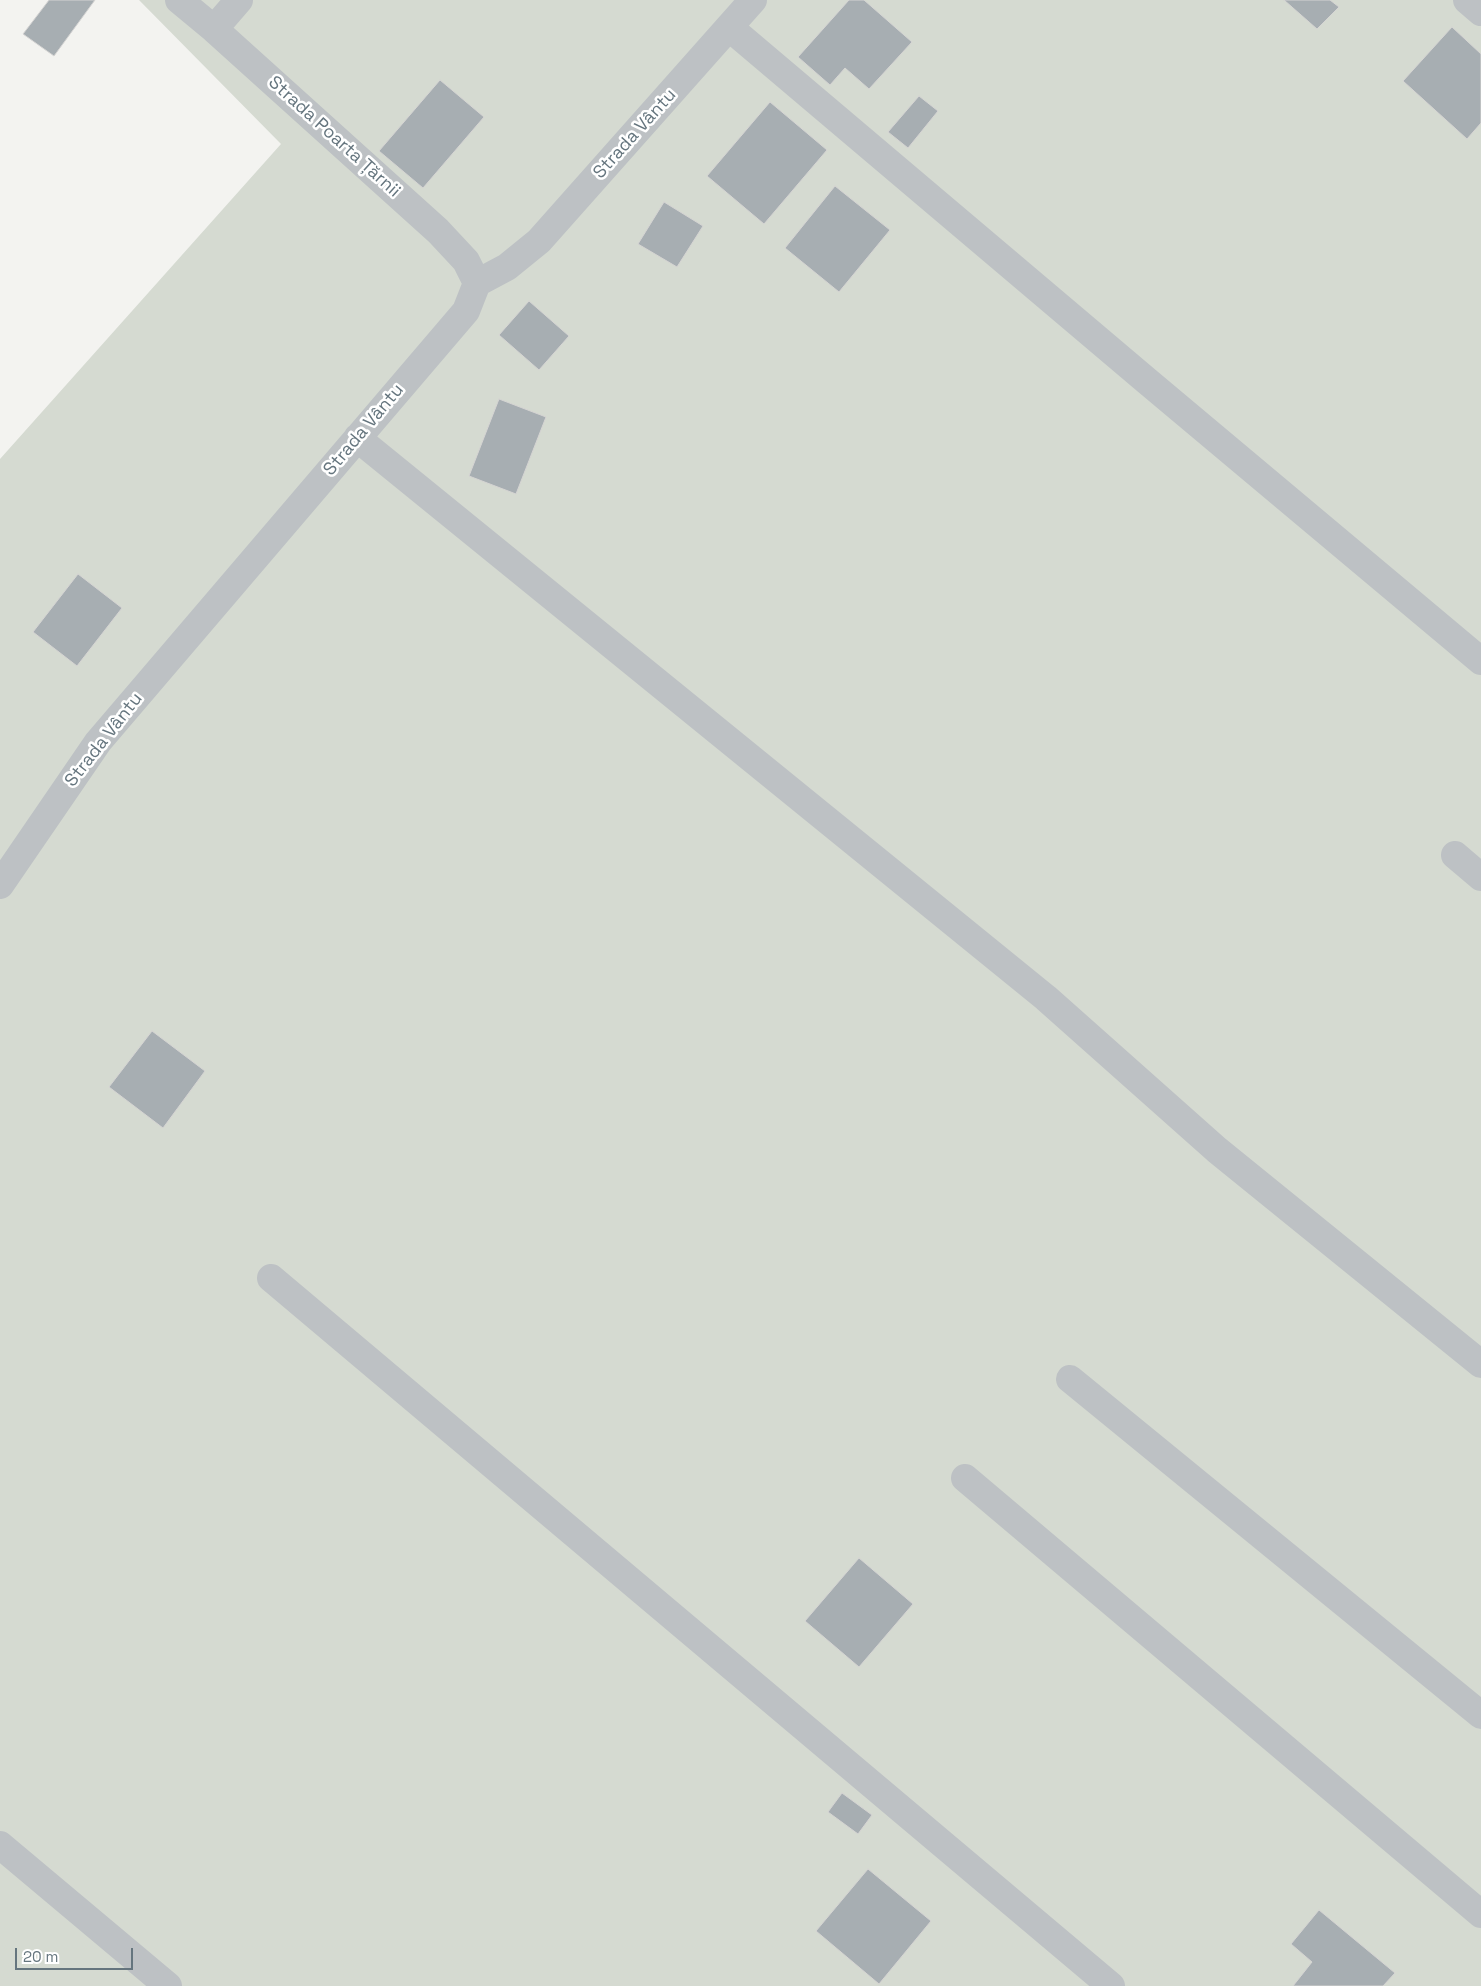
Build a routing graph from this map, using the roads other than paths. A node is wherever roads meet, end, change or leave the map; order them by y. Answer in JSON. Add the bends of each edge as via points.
{"nodes":[{"id":1,"x":179,"y":0,"type":"edge"},
{"id":2,"x":239,"y":0,"type":"edge"},
{"id":3,"x":753,"y":0,"type":"edge"},
{"id":4,"x":1467,"y":0,"type":"edge"},
{"id":5,"x":1481,"y":12,"type":"edge"},
{"id":6,"x":730,"y":28,"type":"junction"},
{"id":7,"x":214,"y":29,"type":"junction"},
{"id":8,"x":477,"y":283,"type":"junction"},
{"id":9,"x":357,"y":438,"type":"junction"},
{"id":10,"x":1481,"y":661,"type":"edge"},
{"id":11,"x":1455,"y":855,"type":"dead end"},
{"id":12,"x":1481,"y":877,"type":"edge"},
{"id":13,"x":0,"y":885,"type":"edge"},
{"id":14,"x":271,"y":1278,"type":"dead end"},
{"id":15,"x":1481,"y":1364,"type":"edge"},
{"id":16,"x":1070,"y":1379,"type":"dead end"},
{"id":17,"x":965,"y":1478,"type":"dead end"},
{"id":18,"x":1481,"y":1715,"type":"edge"},
{"id":19,"x":0,"y":1845,"type":"edge"},
{"id":20,"x":1481,"y":1914,"type":"edge"},
{"id":21,"x":168,"y":1986,"type":"edge"},
{"id":22,"x":1111,"y":1986,"type":"edge"}],
"edges":[{"from":1,"to":7,"type":"street","name":"Strada Poarta Țărnii"},
{"from":2,"to":7,"type":"street"},
{"from":3,"to":6,"type":"street","name":"Strada Vântu"},
{"from":4,"to":5,"type":"street"},
{"from":6,"to":8,"type":"street","name":"Strada Vântu","via":[[539,241],[508,267]]},
{"from":6,"to":10,"type":"street"},
{"from":7,"to":8,"type":"street","name":"Strada Poarta Țărnii","via":[[438,231],[466,261]]},
{"from":8,"to":9,"type":"street","name":"Strada Vântu","via":[[466,311]]},
{"from":9,"to":13,"type":"street","name":"Strada Vântu","via":[[98,742]]},
{"from":9,"to":15,"type":"street","via":[[1046,998],[1217,1150]]},
{"from":11,"to":12,"type":"street"},
{"from":14,"to":22,"type":"street"},
{"from":16,"to":18,"type":"street"},
{"from":17,"to":20,"type":"street"},
{"from":19,"to":21,"type":"street"}]}
